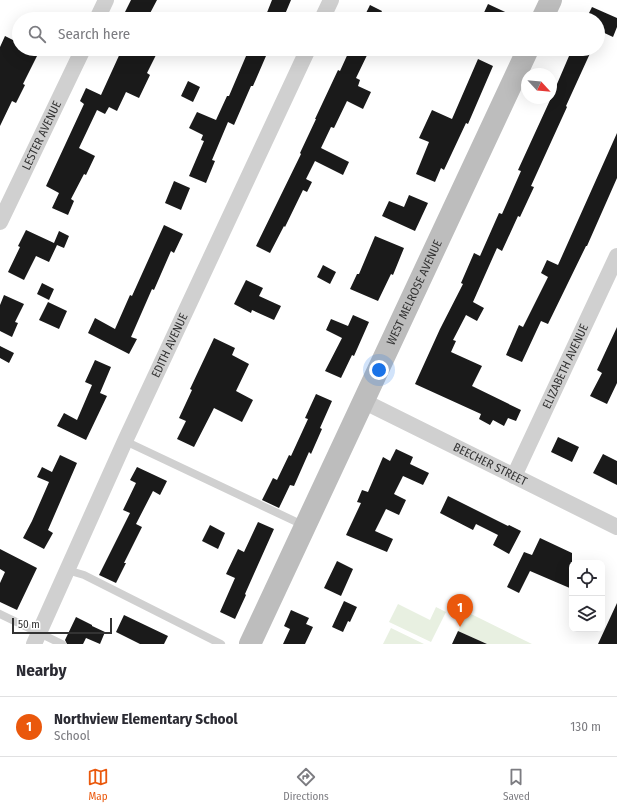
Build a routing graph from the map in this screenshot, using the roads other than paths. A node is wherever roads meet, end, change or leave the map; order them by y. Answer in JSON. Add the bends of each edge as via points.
{"nodes":[{"id":1,"x":106,"y":0,"type":"edge"},
{"id":2,"x":331,"y":0,"type":"edge"},
{"id":3,"x":551,"y":0,"type":"edge"},
{"id":4,"x":100,"y":12,"type":"edge"},
{"id":5,"x":325,"y":12,"type":"edge"},
{"id":6,"x":545,"y":12,"type":"edge"},
{"id":7,"x":80,"y":56,"type":"edge"},
{"id":8,"x":305,"y":56,"type":"edge"},
{"id":9,"x":525,"y":56,"type":"edge"},
{"id":10,"x":0,"y":222,"type":"edge"},
{"id":11,"x":617,"y":256,"type":"edge"},
{"id":12,"x":364,"y":401,"type":"junction"},
{"id":13,"x":125,"y":441,"type":"junction"},
{"id":14,"x":514,"y":476,"type":"junction"},
{"id":15,"x":304,"y":526,"type":"junction"},
{"id":16,"x":617,"y":527,"type":"edge"},
{"id":17,"x":68,"y":570,"type":"junction"},
{"id":18,"x":0,"y":614,"type":"edge"},
{"id":19,"x":37,"y":638,"type":"edge"},
{"id":20,"x":62,"y":644,"type":"edge"},
{"id":21,"x":221,"y":644,"type":"edge"},
{"id":22,"x":250,"y":644,"type":"edge"}],
"edges":[{"from":1,"to":4,"type":"street"},
{"from":2,"to":5,"type":"street"},
{"from":3,"to":6,"type":"street"},
{"from":7,"to":10,"type":"street","name":"LESTER AVENUE"},
{"from":8,"to":13,"type":"street","name":"EDITH AVENUE"},
{"from":9,"to":12,"type":"street","name":"WEST MELROSE AVENUE"},
{"from":11,"to":14,"type":"street","name":"ELIZABETH AVENUE"},
{"from":12,"to":14,"type":"street","name":"BEECHER STREET"},
{"from":12,"to":15,"type":"street","name":"WEST MELROSE AVENUE"},
{"from":13,"to":15,"type":"lane"},
{"from":13,"to":17,"type":"street","name":"EDITH AVENUE"},
{"from":14,"to":16,"type":"street","name":"BEECHER STREET"},
{"from":15,"to":22,"type":"street","name":"WEST MELROSE AVENUE"},
{"from":17,"to":19,"type":"street","name":"EDITH AVENUE"},
{"from":17,"to":21,"type":"lane"},
{"from":18,"to":19,"type":"lane"},
{"from":19,"to":20,"type":"lane"}]}
